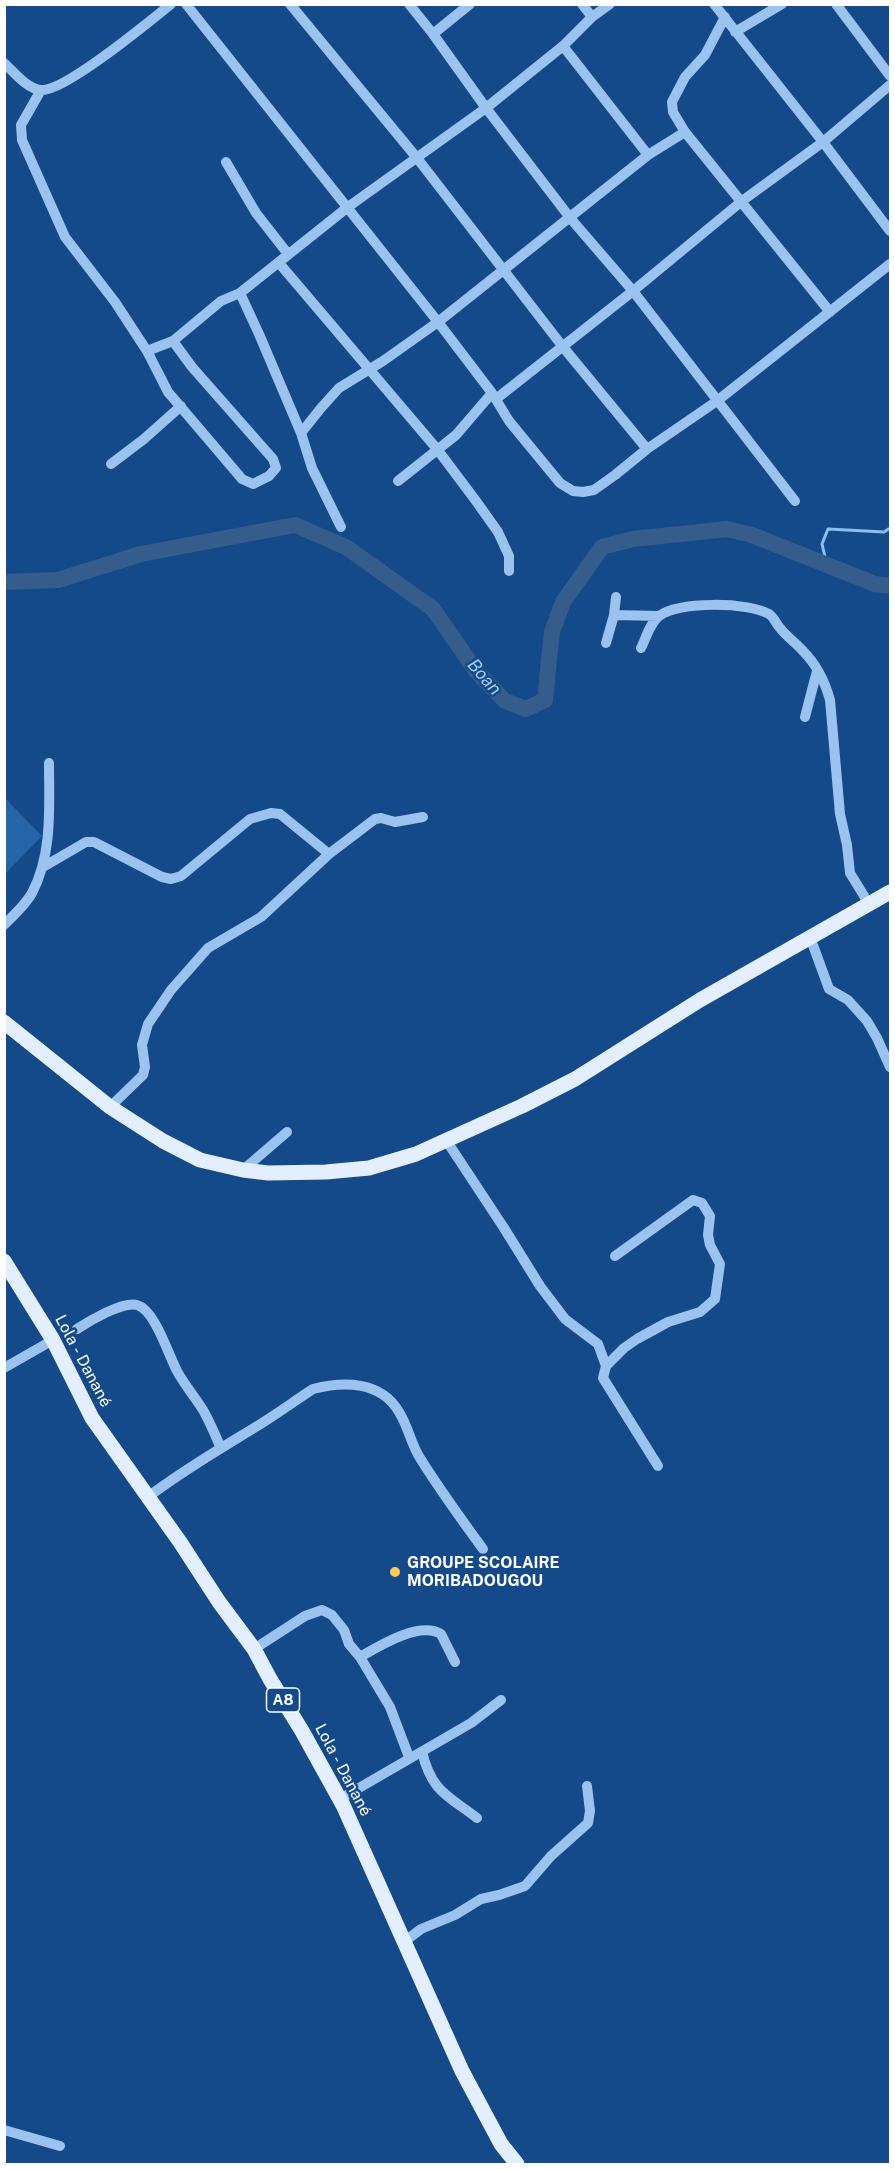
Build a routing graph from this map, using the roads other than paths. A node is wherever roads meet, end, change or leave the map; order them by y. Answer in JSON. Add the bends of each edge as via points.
{"nodes":[{"id":1,"x":171,"y":4,"type":"edge"},
{"id":2,"x":186,"y":4,"type":"edge"},
{"id":3,"x":290,"y":4,"type":"edge"},
{"id":4,"x":409,"y":4,"type":"edge"},
{"id":5,"x":470,"y":4,"type":"edge"},
{"id":6,"x":582,"y":4,"type":"edge"},
{"id":7,"x":610,"y":4,"type":"edge"},
{"id":8,"x":714,"y":4,"type":"edge"},
{"id":9,"x":782,"y":4,"type":"edge"},
{"id":10,"x":836,"y":4,"type":"edge"},
{"id":11,"x":592,"y":17,"type":"junction"},
{"id":12,"x":724,"y":17,"type":"junction"},
{"id":13,"x":735,"y":32,"type":"junction"},
{"id":14,"x":433,"y":34,"type":"junction"},
{"id":15,"x":563,"y":46,"type":"junction"},
{"id":16,"x":4,"y":63,"type":"edge"},
{"id":17,"x":891,"y":76,"type":"edge"},
{"id":18,"x":891,"y":85,"type":"edge"},
{"id":19,"x":41,"y":90,"type":"junction"},
{"id":20,"x":486,"y":108,"type":"junction"},
{"id":21,"x":685,"y":132,"type":"junction"},
{"id":22,"x":824,"y":142,"type":"junction"},
{"id":23,"x":648,"y":155,"type":"junction"},
{"id":24,"x":417,"y":158,"type":"junction"},
{"id":25,"x":226,"y":162,"type":"dead end"},
{"id":26,"x":742,"y":201,"type":"junction"},
{"id":27,"x":348,"y":207,"type":"junction"},
{"id":28,"x":571,"y":219,"type":"junction"},
{"id":29,"x":891,"y":231,"type":"edge"},
{"id":30,"x":288,"y":254,"type":"junction"},
{"id":31,"x":279,"y":262,"type":"junction"},
{"id":32,"x":891,"y":264,"type":"edge"},
{"id":33,"x":504,"y":271,"type":"junction"},
{"id":34,"x":633,"y":291,"type":"junction"},
{"id":35,"x":240,"y":293,"type":"junction"},
{"id":36,"x":830,"y":312,"type":"junction"},
{"id":37,"x":438,"y":322,"type":"junction"},
{"id":38,"x":173,"y":341,"type":"junction"},
{"id":39,"x":563,"y":347,"type":"junction"},
{"id":40,"x":147,"y":351,"type":"junction"},
{"id":41,"x":369,"y":369,"type":"junction"},
{"id":42,"x":494,"y":396,"type":"junction"},
{"id":43,"x":717,"y":401,"type":"junction"},
{"id":44,"x":181,"y":406,"type":"junction"},
{"id":45,"x":301,"y":433,"type":"junction"},
{"id":46,"x":437,"y":449,"type":"junction"},
{"id":47,"x":647,"y":449,"type":"junction"},
{"id":48,"x":111,"y":464,"type":"dead end"},
{"id":49,"x":398,"y":481,"type":"dead end"},
{"id":50,"x":795,"y":501,"type":"dead end"},
{"id":51,"x":341,"y":527,"type":"dead end"},
{"id":52,"x":509,"y":571,"type":"dead end"},
{"id":53,"x":616,"y":597,"type":"dead end"},
{"id":54,"x":614,"y":615,"type":"junction"},
{"id":55,"x":659,"y":616,"type":"junction"},
{"id":56,"x":606,"y":643,"type":"dead end"},
{"id":57,"x":641,"y":648,"type":"dead end"},
{"id":58,"x":817,"y":671,"type":"junction"},
{"id":59,"x":805,"y":717,"type":"dead end"},
{"id":60,"x":49,"y":763,"type":"dead end"},
{"id":61,"x":423,"y":817,"type":"dead end"},
{"id":62,"x":329,"y":854,"type":"junction"},
{"id":63,"x":44,"y":867,"type":"junction"},
{"id":64,"x":891,"y":892,"type":"edge"},
{"id":65,"x":869,"y":904,"type":"junction"},
{"id":66,"x":4,"y":925,"type":"edge"},
{"id":67,"x":810,"y":937,"type":"junction"},
{"id":68,"x":4,"y":1022,"type":"edge"},
{"id":69,"x":890,"y":1068,"type":"edge"},
{"id":70,"x":110,"y":1107,"type":"junction"},
{"id":71,"x":287,"y":1132,"type":"dead end"},
{"id":72,"x":446,"y":1140,"type":"junction"},
{"id":73,"x":243,"y":1170,"type":"junction"},
{"id":74,"x":615,"y":1256,"type":"dead end"},
{"id":75,"x":4,"y":1262,"type":"edge"},
{"id":76,"x":77,"y":1329,"type":"dead end"},
{"id":77,"x":53,"y":1340,"type":"junction"},
{"id":78,"x":606,"y":1366,"type":"junction"},
{"id":79,"x":4,"y":1368,"type":"edge"},
{"id":80,"x":221,"y":1448,"type":"junction"},
{"id":81,"x":658,"y":1466,"type":"dead end"},
{"id":82,"x":148,"y":1497,"type":"junction"},
{"id":83,"x":483,"y":1549,"type":"dead end"},
{"id":84,"x":254,"y":1649,"type":"junction"},
{"id":85,"x":360,"y":1657,"type":"junction"},
{"id":86,"x":455,"y":1662,"type":"dead end"},
{"id":87,"x":501,"y":1700,"type":"dead end"},
{"id":88,"x":422,"y":1752,"type":"junction"},
{"id":89,"x":409,"y":1757,"type":"junction"},
{"id":90,"x":587,"y":1786,"type":"dead end"},
{"id":91,"x":340,"y":1799,"type":"junction"},
{"id":92,"x":477,"y":1818,"type":"dead end"},
{"id":93,"x":404,"y":1942,"type":"junction"},
{"id":94,"x":4,"y":2130,"type":"edge"},
{"id":95,"x":60,"y":2146,"type":"dead end"},
{"id":96,"x":517,"y":2164,"type":"edge"}],
"edges":[{"from":1,"to":19,"type":"street","via":[[74,76],[49,90]]},
{"from":2,"to":27,"type":"street"},
{"from":3,"to":24,"type":"street"},
{"from":4,"to":14,"type":"street"},
{"from":5,"to":14,"type":"street"},
{"from":6,"to":11,"type":"street"},
{"from":7,"to":11,"type":"street"},
{"from":8,"to":12,"type":"street"},
{"from":9,"to":13,"type":"street"},
{"from":10,"to":17,"type":"street"},
{"from":11,"to":15,"type":"street"},
{"from":12,"to":13,"type":"street"},
{"from":12,"to":21,"type":"street","via":[[705,55],[685,77],[672,102],[673,112]]},
{"from":13,"to":22,"type":"street"},
{"from":14,"to":20,"type":"street"},
{"from":15,"to":20,"type":"street"},
{"from":15,"to":23,"type":"street"},
{"from":16,"to":19,"type":"street"},
{"from":18,"to":22,"type":"street"},
{"from":19,"to":40,"type":"street","via":[[21,125],[22,140],[65,237]]},
{"from":20,"to":24,"type":"street"},
{"from":20,"to":28,"type":"street"},
{"from":21,"to":23,"type":"street"},
{"from":21,"to":26,"type":"street"},
{"from":22,"to":26,"type":"street"},
{"from":22,"to":29,"type":"street"},
{"from":23,"to":28,"type":"street"},
{"from":24,"to":27,"type":"street"},
{"from":24,"to":33,"type":"street"},
{"from":25,"to":30,"type":"street","via":[[256,213]]},
{"from":26,"to":34,"type":"street"},
{"from":26,"to":36,"type":"street"},
{"from":27,"to":30,"type":"street"},
{"from":27,"to":37,"type":"street"},
{"from":28,"to":33,"type":"street"},
{"from":28,"to":34,"type":"street"},
{"from":30,"to":31,"type":"street"},
{"from":31,"to":35,"type":"street"},
{"from":31,"to":41,"type":"street"},
{"from":32,"to":36,"type":"street"},
{"from":33,"to":37,"type":"street"},
{"from":33,"to":39,"type":"street"},
{"from":34,"to":39,"type":"street"},
{"from":34,"to":43,"type":"street"},
{"from":35,"to":38,"type":"street","via":[[220,301]]},
{"from":35,"to":45,"type":"street"},
{"from":36,"to":43,"type":"street"},
{"from":37,"to":41,"type":"street"},
{"from":37,"to":42,"type":"street"},
{"from":38,"to":40,"type":"street"},
{"from":38,"to":44,"type":"street","via":[[273,459],[274,470],[257,483],[246,482]]},
{"from":39,"to":42,"type":"street"},
{"from":39,"to":47,"type":"street"},
{"from":40,"to":44,"type":"street","via":[[168,392]]},
{"from":41,"to":45,"type":"street","via":[[339,388]]},
{"from":41,"to":46,"type":"street"},
{"from":42,"to":46,"type":"street"},
{"from":42,"to":47,"type":"street","via":[[509,421],[560,483],[573,490],[594,490]]},
{"from":43,"to":47,"type":"street"},
{"from":43,"to":50,"type":"street"},
{"from":44,"to":48,"type":"street"},
{"from":45,"to":51,"type":"street","via":[[312,468]]},
{"from":46,"to":49,"type":"street"},
{"from":46,"to":52,"type":"street","via":[[498,532],[509,556]]},
{"from":53,"to":54,"type":"street"},
{"from":54,"to":55,"type":"street"},
{"from":54,"to":56,"type":"street"},
{"from":55,"to":57,"type":"street"},
{"from":55,"to":58,"type":"street","via":[[709,604],[768,613]]},
{"from":58,"to":59,"type":"street"},
{"from":58,"to":65,"type":"street","via":[[830,700],[840,814],[850,873]]},
{"from":60,"to":63,"type":"street"},
{"from":61,"to":62,"type":"street","via":[[395,822],[378,818]]},
{"from":62,"to":63,"type":"street","via":[[280,814],[271,813],[250,819],[181,876],[171,879],[94,842],[86,842]]},
{"from":62,"to":70,"type":"street","via":[[261,917],[208,948],[171,990],[148,1024],[142,1045],[143,1075]]},
{"from":63,"to":66,"type":"street","via":[[31,895]]},
{"from":64,"to":65,"type":"main road"},
{"from":65,"to":67,"type":"main road"},
{"from":67,"to":69,"type":"street","via":[[829,989],[848,1000],[867,1021]]},
{"from":67,"to":72,"type":"main road","via":[[700,1000],[584,1075]]},
{"from":68,"to":70,"type":"main road"},
{"from":70,"to":73,"type":"main road","via":[[200,1160]]},
{"from":71,"to":73,"type":"street"},
{"from":72,"to":73,"type":"main road","via":[[369,1168],[292,1173]]},
{"from":72,"to":78,"type":"street","via":[[540,1286],[565,1319],[594,1339]]},
{"from":74,"to":78,"type":"street","via":[[693,1200],[702,1203],[710,1216],[710,1245],[720,1264],[712,1304],[637,1339]]},
{"from":75,"to":77,"type":"main road","name":"Lola - Danané","number":"A8"},
{"from":76,"to":80,"type":"street","via":[[93,1318],[125,1306],[143,1308],[155,1322]]},
{"from":77,"to":79,"type":"street"},
{"from":77,"to":82,"type":"main road","name":"Lola - Danané","number":"A8","via":[[92,1418]]},
{"from":78,"to":81,"type":"street","via":[[603,1377]]},
{"from":80,"to":82,"type":"street"},
{"from":80,"to":83,"type":"street","via":[[313,1389],[368,1386],[392,1402],[400,1413],[418,1455]]},
{"from":82,"to":84,"type":"main road","name":"Lola - Danané","number":"A8"},
{"from":84,"to":85,"type":"street","via":[[305,1616],[322,1610],[345,1630],[349,1644]]},
{"from":84,"to":91,"type":"main road","name":"Lola - Danané","number":"A8"},
{"from":85,"to":86,"type":"street","via":[[395,1639],[432,1631],[441,1634]]},
{"from":85,"to":89,"type":"street","via":[[390,1707]]},
{"from":87,"to":88,"type":"street"},
{"from":88,"to":89,"type":"street"},
{"from":88,"to":92,"type":"street","via":[[426,1770],[441,1793]]},
{"from":89,"to":91,"type":"street"},
{"from":90,"to":93,"type":"street","via":[[588,1823],[525,1886],[481,1899],[421,1929]]},
{"from":91,"to":93,"type":"main road","name":"Lola - Danané","number":"A8"},
{"from":93,"to":96,"type":"main road","name":"Lola - Danané","number":"A8","via":[[462,2071],[501,2144]]},
{"from":94,"to":95,"type":"street"}]}
